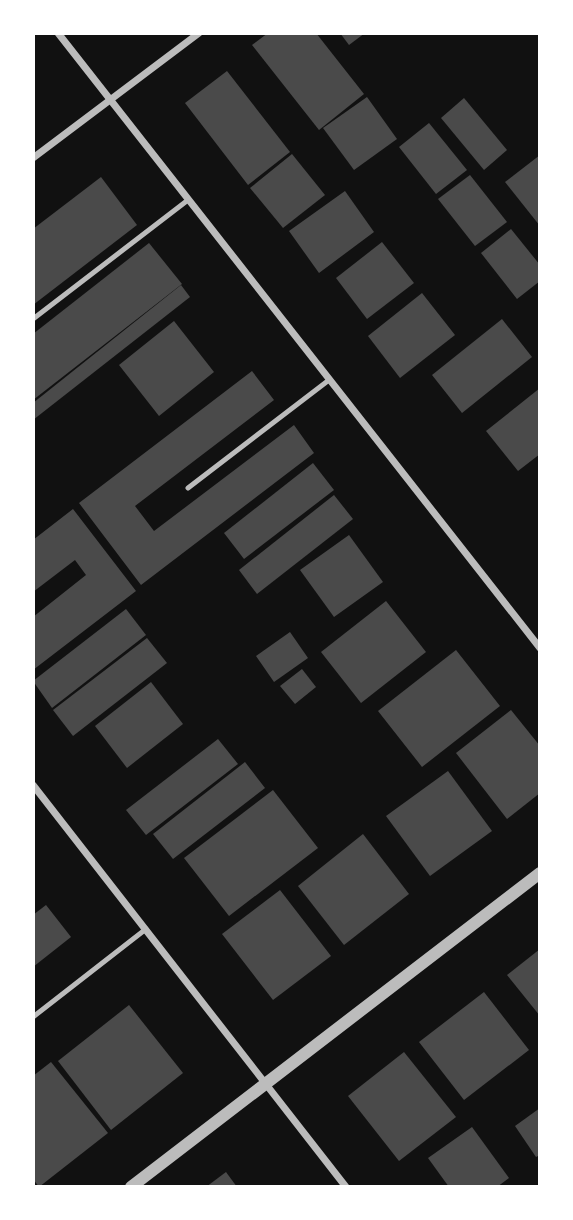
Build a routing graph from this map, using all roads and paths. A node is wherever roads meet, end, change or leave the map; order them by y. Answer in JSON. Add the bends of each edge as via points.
{"nodes":[{"id":1,"x":58,"y":33,"type":"edge"},
{"id":2,"x":199,"y":33,"type":"edge"},
{"id":3,"x":111,"y":102,"type":"junction"},
{"id":4,"x":33,"y":158,"type":"edge"},
{"id":5,"x":188,"y":200,"type":"junction"},
{"id":6,"x":33,"y":319,"type":"edge"},
{"id":7,"x":329,"y":380,"type":"junction"},
{"id":8,"x":188,"y":488,"type":"dead end"},
{"id":9,"x":540,"y":648,"type":"edge"},
{"id":10,"x":33,"y":785,"type":"edge"},
{"id":11,"x":540,"y":873,"type":"edge"},
{"id":12,"x":146,"y":929,"type":"junction"},
{"id":13,"x":33,"y":1017,"type":"edge"},
{"id":14,"x":266,"y":1083,"type":"junction"},
{"id":15,"x":131,"y":1187,"type":"edge"},
{"id":16,"x":346,"y":1187,"type":"edge"}],
"edges":[{"from":1,"to":3,"type":"street"},
{"from":2,"to":3,"type":"street"},
{"from":3,"to":4,"type":"street"},
{"from":3,"to":5,"type":"street"},
{"from":5,"to":6,"type":"lane"},
{"from":5,"to":7,"type":"street"},
{"from":7,"to":8,"type":"lane"},
{"from":7,"to":9,"type":"street"},
{"from":10,"to":12,"type":"street"},
{"from":11,"to":14,"type":"street"},
{"from":12,"to":13,"type":"lane"},
{"from":12,"to":14,"type":"street"},
{"from":14,"to":15,"type":"street"},
{"from":14,"to":16,"type":"street"}]}
